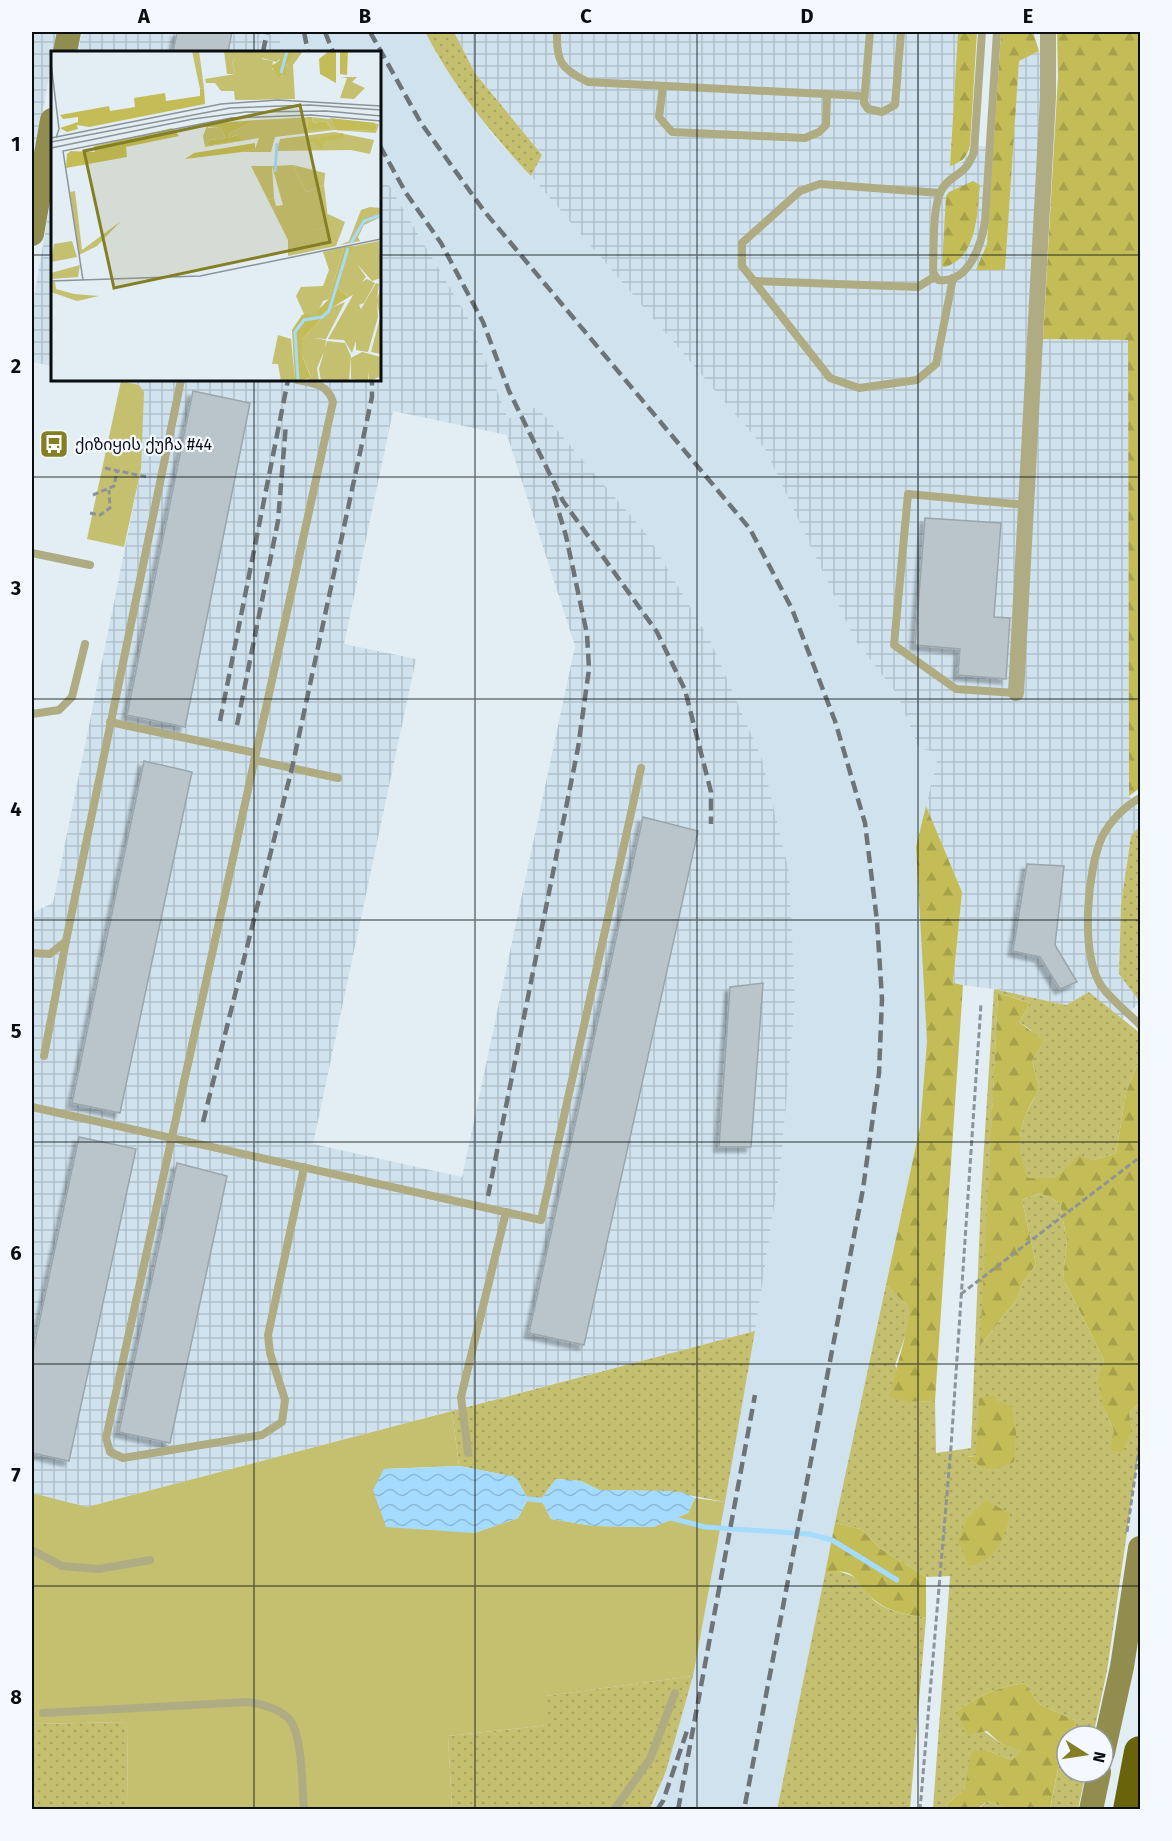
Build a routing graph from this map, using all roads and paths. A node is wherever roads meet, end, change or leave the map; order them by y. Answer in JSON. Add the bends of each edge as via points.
{"nodes":[{"id":1,"x":69,"y":32,"type":"edge"},
{"id":2,"x":557,"y":32,"type":"edge"},
{"id":3,"x":870,"y":32,"type":"edge"},
{"id":4,"x":901,"y":32,"type":"edge"},
{"id":5,"x":982,"y":32,"type":"edge"},
{"id":6,"x":997,"y":32,"type":"edge"},
{"id":7,"x":1048,"y":32,"type":"edge"},
{"id":8,"x":65,"y":51,"type":"edge"},
{"id":9,"x":663,"y":86,"type":"junction"},
{"id":10,"x":827,"y":94,"type":"junction"},
{"id":11,"x":864,"y":96,"type":"junction"},
{"id":12,"x":51,"y":128,"type":"edge"},
{"id":13,"x":940,"y":193,"type":"junction"},
{"id":14,"x":32,"y":234,"type":"edge"},
{"id":15,"x":934,"y":277,"type":"junction"},
{"id":16,"x":953,"y":278,"type":"junction"},
{"id":17,"x":754,"y":281,"type":"junction"},
{"id":18,"x":181,"y":381,"type":"edge"},
{"id":19,"x":303,"y":381,"type":"edge"},
{"id":20,"x":105,"y":468,"type":"dead end"},
{"id":21,"x":117,"y":471,"type":"junction"},
{"id":22,"x":160,"y":480,"type":"junction"},
{"id":23,"x":109,"y":490,"type":"junction"},
{"id":24,"x":93,"y":495,"type":"dead end"},
{"id":25,"x":1026,"y":505,"type":"junction"},
{"id":26,"x":90,"y":513,"type":"dead end"},
{"id":27,"x":32,"y":553,"type":"edge"},
{"id":28,"x":90,"y":565,"type":"dead end"},
{"id":29,"x":85,"y":644,"type":"dead end"},
{"id":30,"x":1016,"y":693,"type":"joint"},
{"id":31,"x":32,"y":714,"type":"edge"},
{"id":32,"x":110,"y":722,"type":"junction"},
{"id":33,"x":255,"y":757,"type":"junction"},
{"id":34,"x":641,"y":768,"type":"dead end"},
{"id":35,"x":338,"y":778,"type":"dead end"},
{"id":36,"x":1140,"y":798,"type":"edge"},
{"id":37,"x":66,"y":941,"type":"junction"},
{"id":38,"x":32,"y":953,"type":"edge"},
{"id":39,"x":981,"y":1004,"type":"dead end"},
{"id":40,"x":1140,"y":1025,"type":"edge"},
{"id":41,"x":44,"y":1056,"type":"dead end"},
{"id":42,"x":32,"y":1107,"type":"edge"},
{"id":43,"x":172,"y":1138,"type":"junction"},
{"id":44,"x":1140,"y":1157,"type":"edge"},
{"id":45,"x":303,"y":1167,"type":"junction"},
{"id":46,"x":506,"y":1212,"type":"junction"},
{"id":47,"x":960,"y":1294,"type":"junction"},
{"id":48,"x":468,"y":1453,"type":"dead end"},
{"id":49,"x":1140,"y":1548,"type":"edge"},
{"id":50,"x":32,"y":1550,"type":"edge"},
{"id":51,"x":150,"y":1560,"type":"dead end"},
{"id":52,"x":675,"y":1693,"type":"dead end"},
{"id":53,"x":43,"y":1713,"type":"dead end"},
{"id":54,"x":1110,"y":1724,"type":"edge"},
{"id":55,"x":1140,"y":1752,"type":"edge"},
{"id":56,"x":1096,"y":1784,"type":"edge"},
{"id":57,"x":304,"y":1809,"type":"edge"},
{"id":58,"x":614,"y":1809,"type":"edge"},
{"id":59,"x":920,"y":1809,"type":"edge"},
{"id":60,"x":1091,"y":1809,"type":"edge"},
{"id":61,"x":1129,"y":1809,"type":"edge"}],
"edges":[{"from":1,"to":8,"type":"street"},
{"from":2,"to":9,"type":"lane","via":[[556,55],[569,73],[588,82]]},
{"from":3,"to":11,"type":"lane"},
{"from":4,"to":11,"type":"lane","via":[[895,105],[882,112],[868,109]]},
{"from":5,"to":13,"type":"lane","via":[[974,152],[970,164]]},
{"from":6,"to":16,"type":"lane","via":[[985,222],[976,256]]},
{"from":7,"to":25,"type":"street","via":[[1048,97]]},
{"from":9,"to":10,"type":"lane"},
{"from":9,"to":10,"type":"lane","via":[[659,117],[672,132],[805,138],[826,125]]},
{"from":10,"to":11,"type":"lane"},
{"from":12,"to":14,"type":"street","via":[[40,211]]},
{"from":13,"to":15,"type":"lane"},
{"from":13,"to":17,"type":"lane","via":[[820,184],[800,191],[742,243],[742,266]]},
{"from":15,"to":16,"type":"lane","via":[[943,281]]},
{"from":15,"to":17,"type":"lane","via":[[918,287]]},
{"from":16,"to":17,"type":"lane","via":[[936,364],[917,380],[859,388],[830,378]]},
{"from":18,"to":22,"type":"lane"},
{"from":19,"to":33,"type":"lane","via":[[320,384],[333,402]]},
{"from":20,"to":21,"type":"path"},
{"from":21,"to":22,"type":"path"},
{"from":21,"to":23,"type":"path","via":[[114,486]]},
{"from":22,"to":32,"type":"lane"},
{"from":23,"to":24,"type":"path"},
{"from":23,"to":26,"type":"path","via":[[110,508],[100,515]]},
{"from":25,"to":30,"type":"street"},
{"from":25,"to":30,"type":"lane","via":[[908,494],[894,645],[956,689]]},
{"from":27,"to":28,"type":"lane"},
{"from":29,"to":31,"type":"lane","via":[[72,697],[59,710]]},
{"from":32,"to":33,"type":"lane"},
{"from":32,"to":37,"type":"lane"},
{"from":33,"to":35,"type":"lane"},
{"from":33,"to":43,"type":"lane"},
{"from":34,"to":46,"type":"lane","via":[[541,1220]]},
{"from":36,"to":40,"type":"lane","via":[[1126,806],[1102,837],[1090,886],[1087,933],[1099,983]]},
{"from":37,"to":38,"type":"lane","via":[[50,954]]},
{"from":37,"to":41,"type":"lane"},
{"from":39,"to":47,"type":"path"},
{"from":42,"to":43,"type":"lane"},
{"from":43,"to":45,"type":"lane"},
{"from":43,"to":45,"type":"lane","via":[[106,1438],[110,1452],[123,1458],[262,1435],[282,1422],[285,1400],[268,1335]]},
{"from":44,"to":47,"type":"path"},
{"from":45,"to":46,"type":"lane"},
{"from":46,"to":48,"type":"lane","via":[[461,1397]]},
{"from":47,"to":59,"type":"path"},
{"from":49,"to":54,"type":"street"},
{"from":50,"to":51,"type":"lane","via":[[62,1566],[99,1569]]},
{"from":52,"to":58,"type":"lane","via":[[651,1759]]},
{"from":53,"to":57,"type":"lane","via":[[248,1702],[264,1705],[288,1718],[297,1737]]},
{"from":55,"to":61,"type":"highway"},
{"from":56,"to":60,"type":"street"}]}
